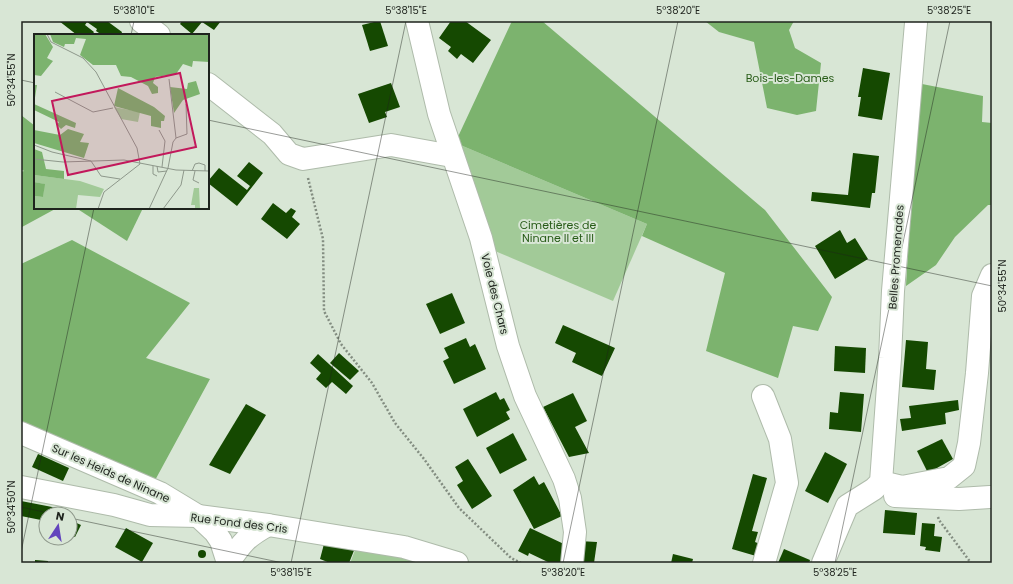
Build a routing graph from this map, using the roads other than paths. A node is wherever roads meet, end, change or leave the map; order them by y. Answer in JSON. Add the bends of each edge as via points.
{"nodes":[{"id":1,"x":141,"y":21,"type":"edge"},
{"id":2,"x":417,"y":21,"type":"edge"},
{"id":3,"x":916,"y":22,"type":"dead end"},
{"id":4,"x":158,"y":34,"type":"edge"},
{"id":5,"x":209,"y":85,"type":"edge"},
{"id":6,"x":452,"y":156,"type":"junction"},
{"id":7,"x":992,"y":275,"type":"edge"},
{"id":8,"x":763,"y":396,"type":"dead end"},
{"id":9,"x":21,"y":433,"type":"edge"},
{"id":10,"x":877,"y":486,"type":"junction"},
{"id":11,"x":21,"y":487,"type":"edge"},
{"id":12,"x":990,"y":497,"type":"dead end"},
{"id":13,"x":198,"y":516,"type":"junction"},
{"id":14,"x":268,"y":526,"type":"junction"},
{"id":15,"x":228,"y":563,"type":"edge"},
{"id":16,"x":457,"y":563,"type":"edge"},
{"id":17,"x":572,"y":563,"type":"edge"},
{"id":18,"x":764,"y":563,"type":"edge"},
{"id":19,"x":823,"y":563,"type":"edge"}],
"edges":[{"from":1,"to":4,"type":"street"},
{"from":2,"to":6,"type":"street","name":"Voie des Chars","via":[[439,114]]},
{"from":3,"to":10,"type":"street","name":"Belles Promenades","via":[[893,291],[890,358]]},
{"from":5,"to":6,"type":"street","via":[[272,134],[289,154],[303,160],[391,145]]},
{"from":6,"to":17,"type":"street","name":"Voie des Chars","via":[[481,238],[508,346],[525,396],[564,478],[570,498],[575,532]]},
{"from":7,"to":10,"type":"street","via":[[983,296],[977,373],[964,466],[949,478],[902,487]]},
{"from":8,"to":18,"type":"street","via":[[780,439],[787,483]]},
{"from":9,"to":13,"type":"street","name":"Sur les Heids de Ninane","via":[[160,493]]},
{"from":10,"to":12,"type":"street","via":[[891,496],[936,499]]},
{"from":10,"to":19,"type":"street","via":[[846,506]]},
{"from":11,"to":13,"type":"street","name":"Rue Fond des Cris","via":[[114,505],[150,515]]},
{"from":13,"to":14,"type":"street","name":"Rue Fond des Cris"},
{"from":13,"to":15,"type":"street","via":[[221,541]]},
{"from":14,"to":15,"type":"street","via":[[252,534]]},
{"from":14,"to":16,"type":"street","name":"Rue Fond des Cris","via":[[404,547]]}]}
